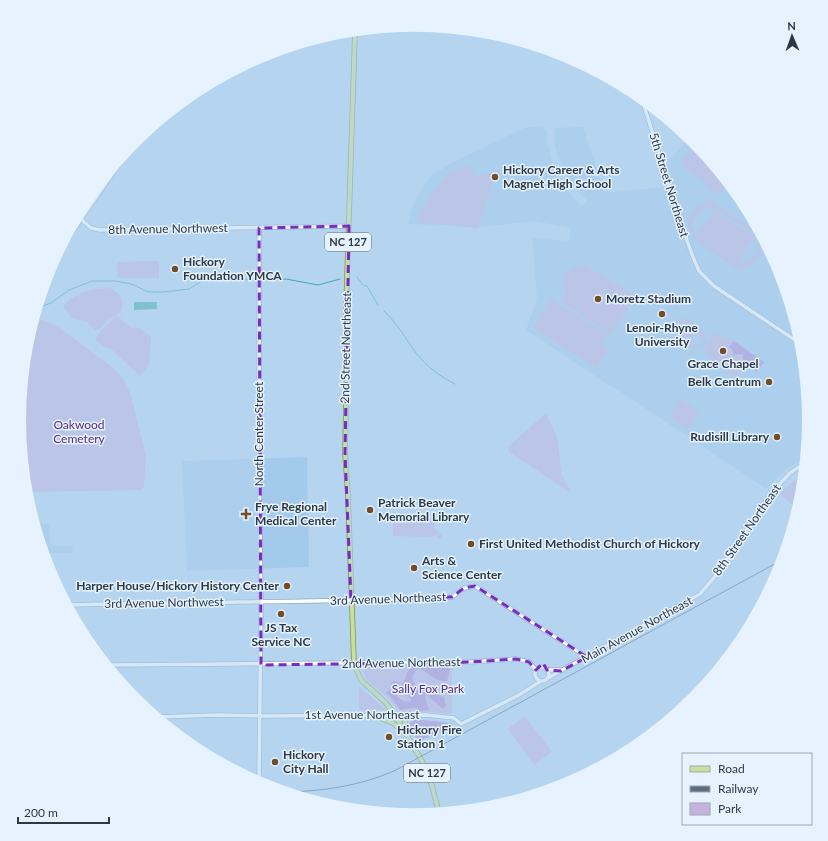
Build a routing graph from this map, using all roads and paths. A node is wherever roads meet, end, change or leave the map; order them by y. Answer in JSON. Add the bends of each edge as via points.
{"nodes":[{"id":1,"x":355,"y":37,"type":"edge"},
{"id":2,"x":645,"y":109,"type":"edge"},
{"id":3,"x":82,"y":220,"type":"edge"},
{"id":4,"x":349,"y":226,"type":"junction"},
{"id":5,"x":259,"y":228,"type":"junction"},
{"id":6,"x":794,"y":339,"type":"edge"},
{"id":7,"x":799,"y":467,"type":"edge"},
{"id":8,"x":709,"y":584,"type":"joint"},
{"id":9,"x":351,"y":600,"type":"junction"},
{"id":10,"x":261,"y":602,"type":"junction"},
{"id":11,"x":73,"y":605,"type":"edge"},
{"id":12,"x":587,"y":657,"type":"junction"},
{"id":13,"x":354,"y":664,"type":"junction"},
{"id":14,"x":261,"y":665,"type":"junction"},
{"id":15,"x":114,"y":666,"type":"edge"},
{"id":16,"x":536,"y":670,"type":"junction"},
{"id":17,"x":547,"y":670,"type":"junction"},
{"id":18,"x":561,"y":670,"type":"junction"},
{"id":19,"x":534,"y":676,"type":"junction"},
{"id":20,"x":548,"y":678,"type":"junction"},
{"id":21,"x":542,"y":681,"type":"junction"},
{"id":22,"x":533,"y":685,"type":"junction"},
{"id":23,"x":373,"y":715,"type":"junction"},
{"id":24,"x":395,"y":715,"type":"junction"},
{"id":25,"x":413,"y":715,"type":"junction"},
{"id":26,"x":260,"y":716,"type":"junction"},
{"id":27,"x":164,"y":717,"type":"edge"},
{"id":28,"x":407,"y":736,"type":"junction"},
{"id":29,"x":259,"y":776,"type":"edge"},
{"id":30,"x":438,"y":808,"type":"edge"}],
"edges":[{"from":1,"to":4,"type":"main road","name":"2nd Street Northeast","number":"NC 127"},
{"from":2,"to":6,"type":"street","name":"5th Street Northeast","via":[[690,252],[699,271],[714,286]]},
{"from":3,"to":5,"type":"street","name":"8th Avenue Northwest","via":[[96,230]]},
{"from":4,"to":5,"type":"street","name":"8th Avenue Northwest"},
{"from":4,"to":9,"type":"main road","name":"2nd Street Northeast","number":"NC 127","via":[[345,453]]},
{"from":5,"to":10,"type":"street","name":"North Center Street"},
{"from":7,"to":8,"type":"street","name":"8th Street Northeast","via":[[773,491]]},
{"from":8,"to":12,"type":"street","name":"Main Avenue Northeast","via":[[698,596]]},
{"from":9,"to":10,"type":"street","name":"3rd Avenue Northeast"},
{"from":9,"to":12,"type":"street","name":"3rd Avenue Northeast","via":[[452,597],[464,588],[475,586]]},
{"from":9,"to":13,"type":"main road","name":"2nd Street Northeast","number":"NC 127"},
{"from":10,"to":11,"type":"street","name":"3rd Avenue Northwest"},
{"from":10,"to":14,"type":"street","name":"North Center Street"},
{"from":12,"to":18,"type":"street","name":"Main Avenue Northeast"},
{"from":13,"to":14,"type":"street","name":"2nd Avenue Northeast"},
{"from":13,"to":16,"type":"street","name":"2nd Avenue Northeast","via":[[516,659],[529,662]]},
{"from":13,"to":24,"type":"main road","number":"NC 127","via":[[360,680],[385,702]]},
{"from":14,"to":15,"type":"street","name":"2nd Avenue Northeast"},
{"from":14,"to":26,"type":"street","name":"North Center Street"},
{"from":16,"to":17,"type":"street","via":[[542,667]]},
{"from":16,"to":19,"type":"street"},
{"from":17,"to":18,"type":"street","name":"Main Avenue Northeast"},
{"from":17,"to":20,"type":"street"},
{"from":18,"to":20,"type":"street","name":"Main Avenue Northeast"},
{"from":19,"to":21,"type":"street"},
{"from":19,"to":22,"type":"street"},
{"from":20,"to":21,"type":"street"},
{"from":21,"to":22,"type":"street"},
{"from":22,"to":25,"type":"street","name":"1st Avenue Northeast","via":[[519,695],[461,724],[454,718]]},
{"from":23,"to":24,"type":"street","name":"1st Avenue Northeast"},
{"from":23,"to":26,"type":"street","name":"1st Avenue Northeast"},
{"from":23,"to":28,"type":"main road","via":[[392,723]]},
{"from":24,"to":25,"type":"street","name":"1st Avenue Northeast"},
{"from":24,"to":28,"type":"main road","number":"NC 127"},
{"from":25,"to":28,"type":"main road","via":[[408,716],[404,722]]},
{"from":26,"to":27,"type":"street","name":"1st Avenue Northeast"},
{"from":26,"to":29,"type":"street","name":"North Center Street"},
{"from":28,"to":30,"type":"main road","number":"NC 127","via":[[429,778]]}]}
